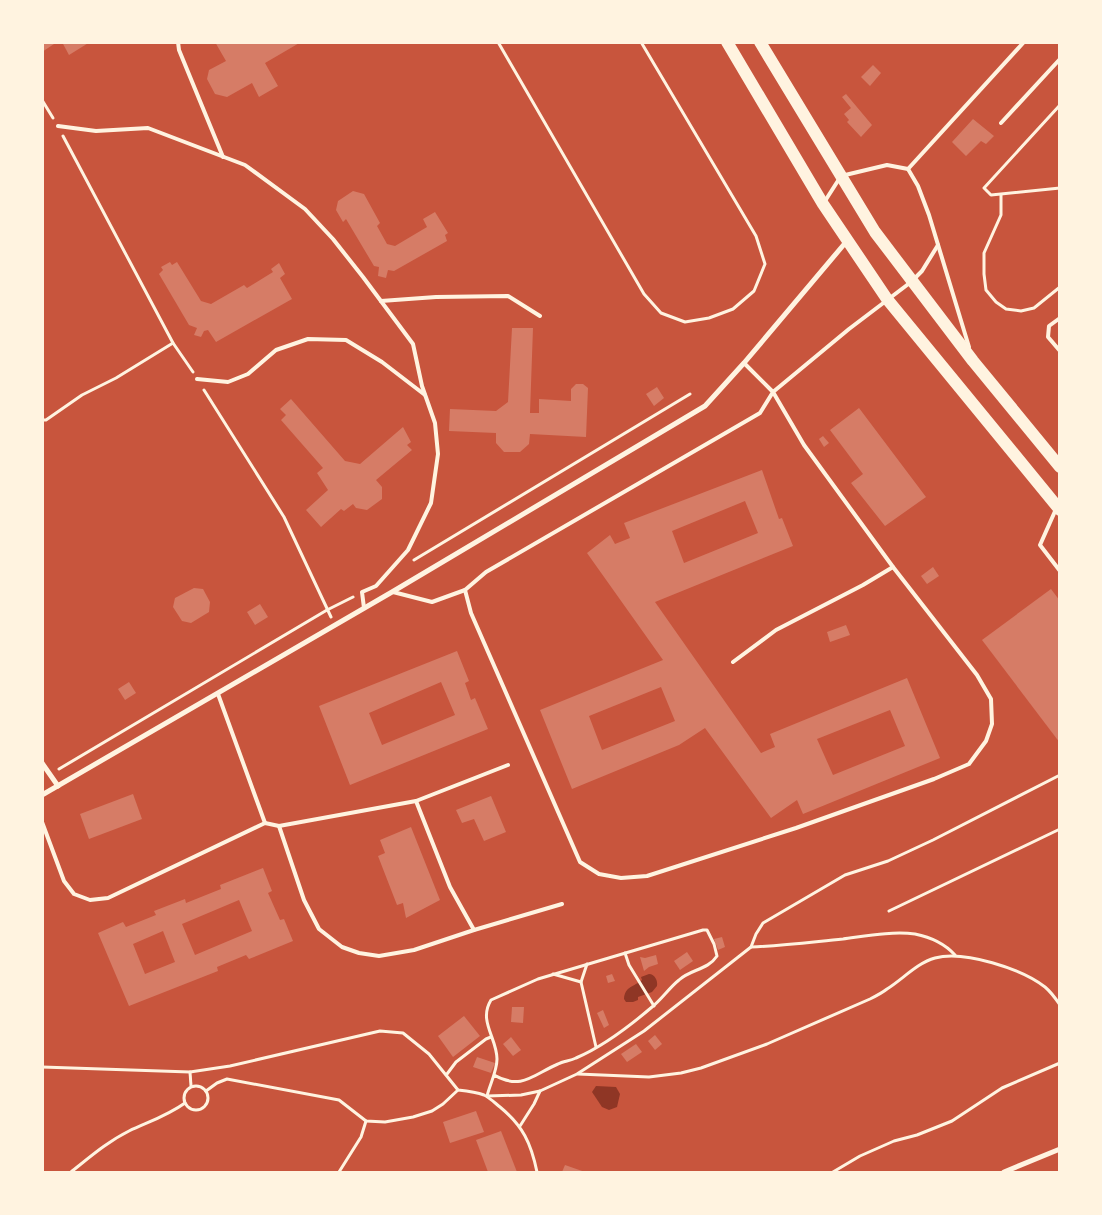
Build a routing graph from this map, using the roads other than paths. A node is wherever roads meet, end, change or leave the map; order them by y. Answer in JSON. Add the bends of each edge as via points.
{"nodes":[{"id":1,"x":178,"y":42,"type":"edge"},
{"id":2,"x":727,"y":42,"type":"edge"},
{"id":3,"x":760,"y":42,"type":"edge"},
{"id":4,"x":1024,"y":42,"type":"edge"},
{"id":5,"x":1060,"y":59,"type":"edge"},
{"id":6,"x":1001,"y":123,"type":"dead end"},
{"id":7,"x":58,"y":126,"type":"road end"},
{"id":8,"x":223,"y":156,"type":"junction"},
{"id":9,"x":908,"y":169,"type":"junction"},
{"id":10,"x":840,"y":176,"type":"junction"},
{"id":11,"x":823,"y":204,"type":"junction"},
{"id":12,"x":847,"y":241,"type":"junction"},
{"id":13,"x":938,"y":245,"type":"junction"},
{"id":14,"x":911,"y":282,"type":"junction"},
{"id":15,"x":887,"y":299,"type":"junction"},
{"id":16,"x":381,"y":301,"type":"junction"},
{"id":17,"x":540,"y":316,"type":"dead end"},
{"id":18,"x":1060,"y":318,"type":"edge"},
{"id":19,"x":1060,"y":351,"type":"edge"},
{"id":20,"x":973,"y":362,"type":"junction"},
{"id":21,"x":744,"y":363,"type":"junction"},
{"id":22,"x":197,"y":379,"type":"road end"},
{"id":23,"x":773,"y":392,"type":"junction"},
{"id":24,"x":425,"y":395,"type":"junction"},
{"id":25,"x":1060,"y":467,"type":"edge"},
{"id":26,"x":1058,"y":509,"type":"edge"},
{"id":27,"x":893,"y":567,"type":"junction"},
{"id":28,"x":1060,"y":572,"type":"edge"},
{"id":29,"x":465,"y":590,"type":"junction"},
{"id":30,"x":392,"y":592,"type":"junction"},
{"id":31,"x":364,"y":608,"type":"junction"},
{"id":32,"x":732,"y":662,"type":"dead end"},
{"id":33,"x":218,"y":694,"type":"junction"},
{"id":34,"x":42,"y":763,"type":"edge"},
{"id":35,"x":508,"y":765,"type":"dead end"},
{"id":36,"x":58,"y":786,"type":"junction"},
{"id":37,"x":42,"y":794,"type":"edge"},
{"id":38,"x":416,"y":802,"type":"junction"},
{"id":39,"x":42,"y":822,"type":"edge"},
{"id":40,"x":265,"y":823,"type":"junction"},
{"id":41,"x":279,"y":826,"type":"junction"},
{"id":42,"x":562,"y":904,"type":"dead end"},
{"id":43,"x":474,"y":930,"type":"junction"},
{"id":44,"x":1060,"y":1149,"type":"edge"},
{"id":45,"x":1004,"y":1172,"type":"edge"}],
"edges":[{"from":1,"to":8,"type":"lane"},
{"from":2,"to":11,"type":"main road"},
{"from":3,"to":10,"type":"main road"},
{"from":4,"to":9,"type":"lane"},
{"from":5,"to":6,"type":"lane"},
{"from":7,"to":8,"type":"lane","via":[[96,131],[148,128]]},
{"from":8,"to":16,"type":"lane","via":[[245,165],[305,209]]},
{"from":9,"to":10,"type":"lane","via":[[887,165]]},
{"from":9,"to":13,"type":"lane","via":[[930,215]]},
{"from":10,"to":11,"type":"lane"},
{"from":10,"to":14,"type":"main road"},
{"from":11,"to":12,"type":"main road"},
{"from":12,"to":15,"type":"main road"},
{"from":12,"to":21,"type":"street"},
{"from":13,"to":14,"type":"lane","via":[[922,272]]},
{"from":13,"to":20,"type":"lane"},
{"from":14,"to":15,"type":"lane"},
{"from":14,"to":20,"type":"main road"},
{"from":15,"to":23,"type":"lane"},
{"from":15,"to":26,"type":"main road"},
{"from":16,"to":17,"type":"lane","via":[[436,296],[508,296]]},
{"from":16,"to":24,"type":"lane","via":[[412,344]]},
{"from":18,"to":19,"type":"lane","via":[[1050,326],[1048,337]]},
{"from":20,"to":25,"type":"main road"},
{"from":21,"to":23,"type":"lane"},
{"from":21,"to":30,"type":"street","via":[[704,406]]},
{"from":22,"to":24,"type":"lane","via":[[228,382],[248,374],[276,350],[308,339],[346,340],[382,362]]},
{"from":23,"to":27,"type":"lane","via":[[804,445]]},
{"from":23,"to":29,"type":"lane","via":[[760,413],[486,572]]},
{"from":24,"to":31,"type":"lane","via":[[435,423],[438,454],[431,503],[408,550],[376,586],[362,592]]},
{"from":26,"to":28,"type":"lane","via":[[1040,544]]},
{"from":27,"to":29,"type":"lane","via":[[977,675],[991,699],[992,724],[986,741],[969,764],[796,828],[647,876],[621,878],[598,874],[580,862],[471,612]]},
{"from":27,"to":32,"type":"lane","via":[[776,630]]},
{"from":29,"to":30,"type":"lane","via":[[432,602]]},
{"from":30,"to":31,"type":"street"},
{"from":31,"to":33,"type":"street"},
{"from":33,"to":36,"type":"street"},
{"from":33,"to":40,"type":"lane"},
{"from":34,"to":36,"type":"street"},
{"from":35,"to":38,"type":"lane"},
{"from":36,"to":37,"type":"street"},
{"from":38,"to":41,"type":"lane"},
{"from":38,"to":43,"type":"lane","via":[[450,887]]},
{"from":39,"to":40,"type":"lane","via":[[64,881],[74,894],[90,900],[108,898]]},
{"from":40,"to":41,"type":"lane"},
{"from":41,"to":43,"type":"lane","via":[[304,900],[319,929],[342,947],[379,956],[414,950]]},
{"from":42,"to":43,"type":"lane"},
{"from":44,"to":45,"type":"street"}]}
